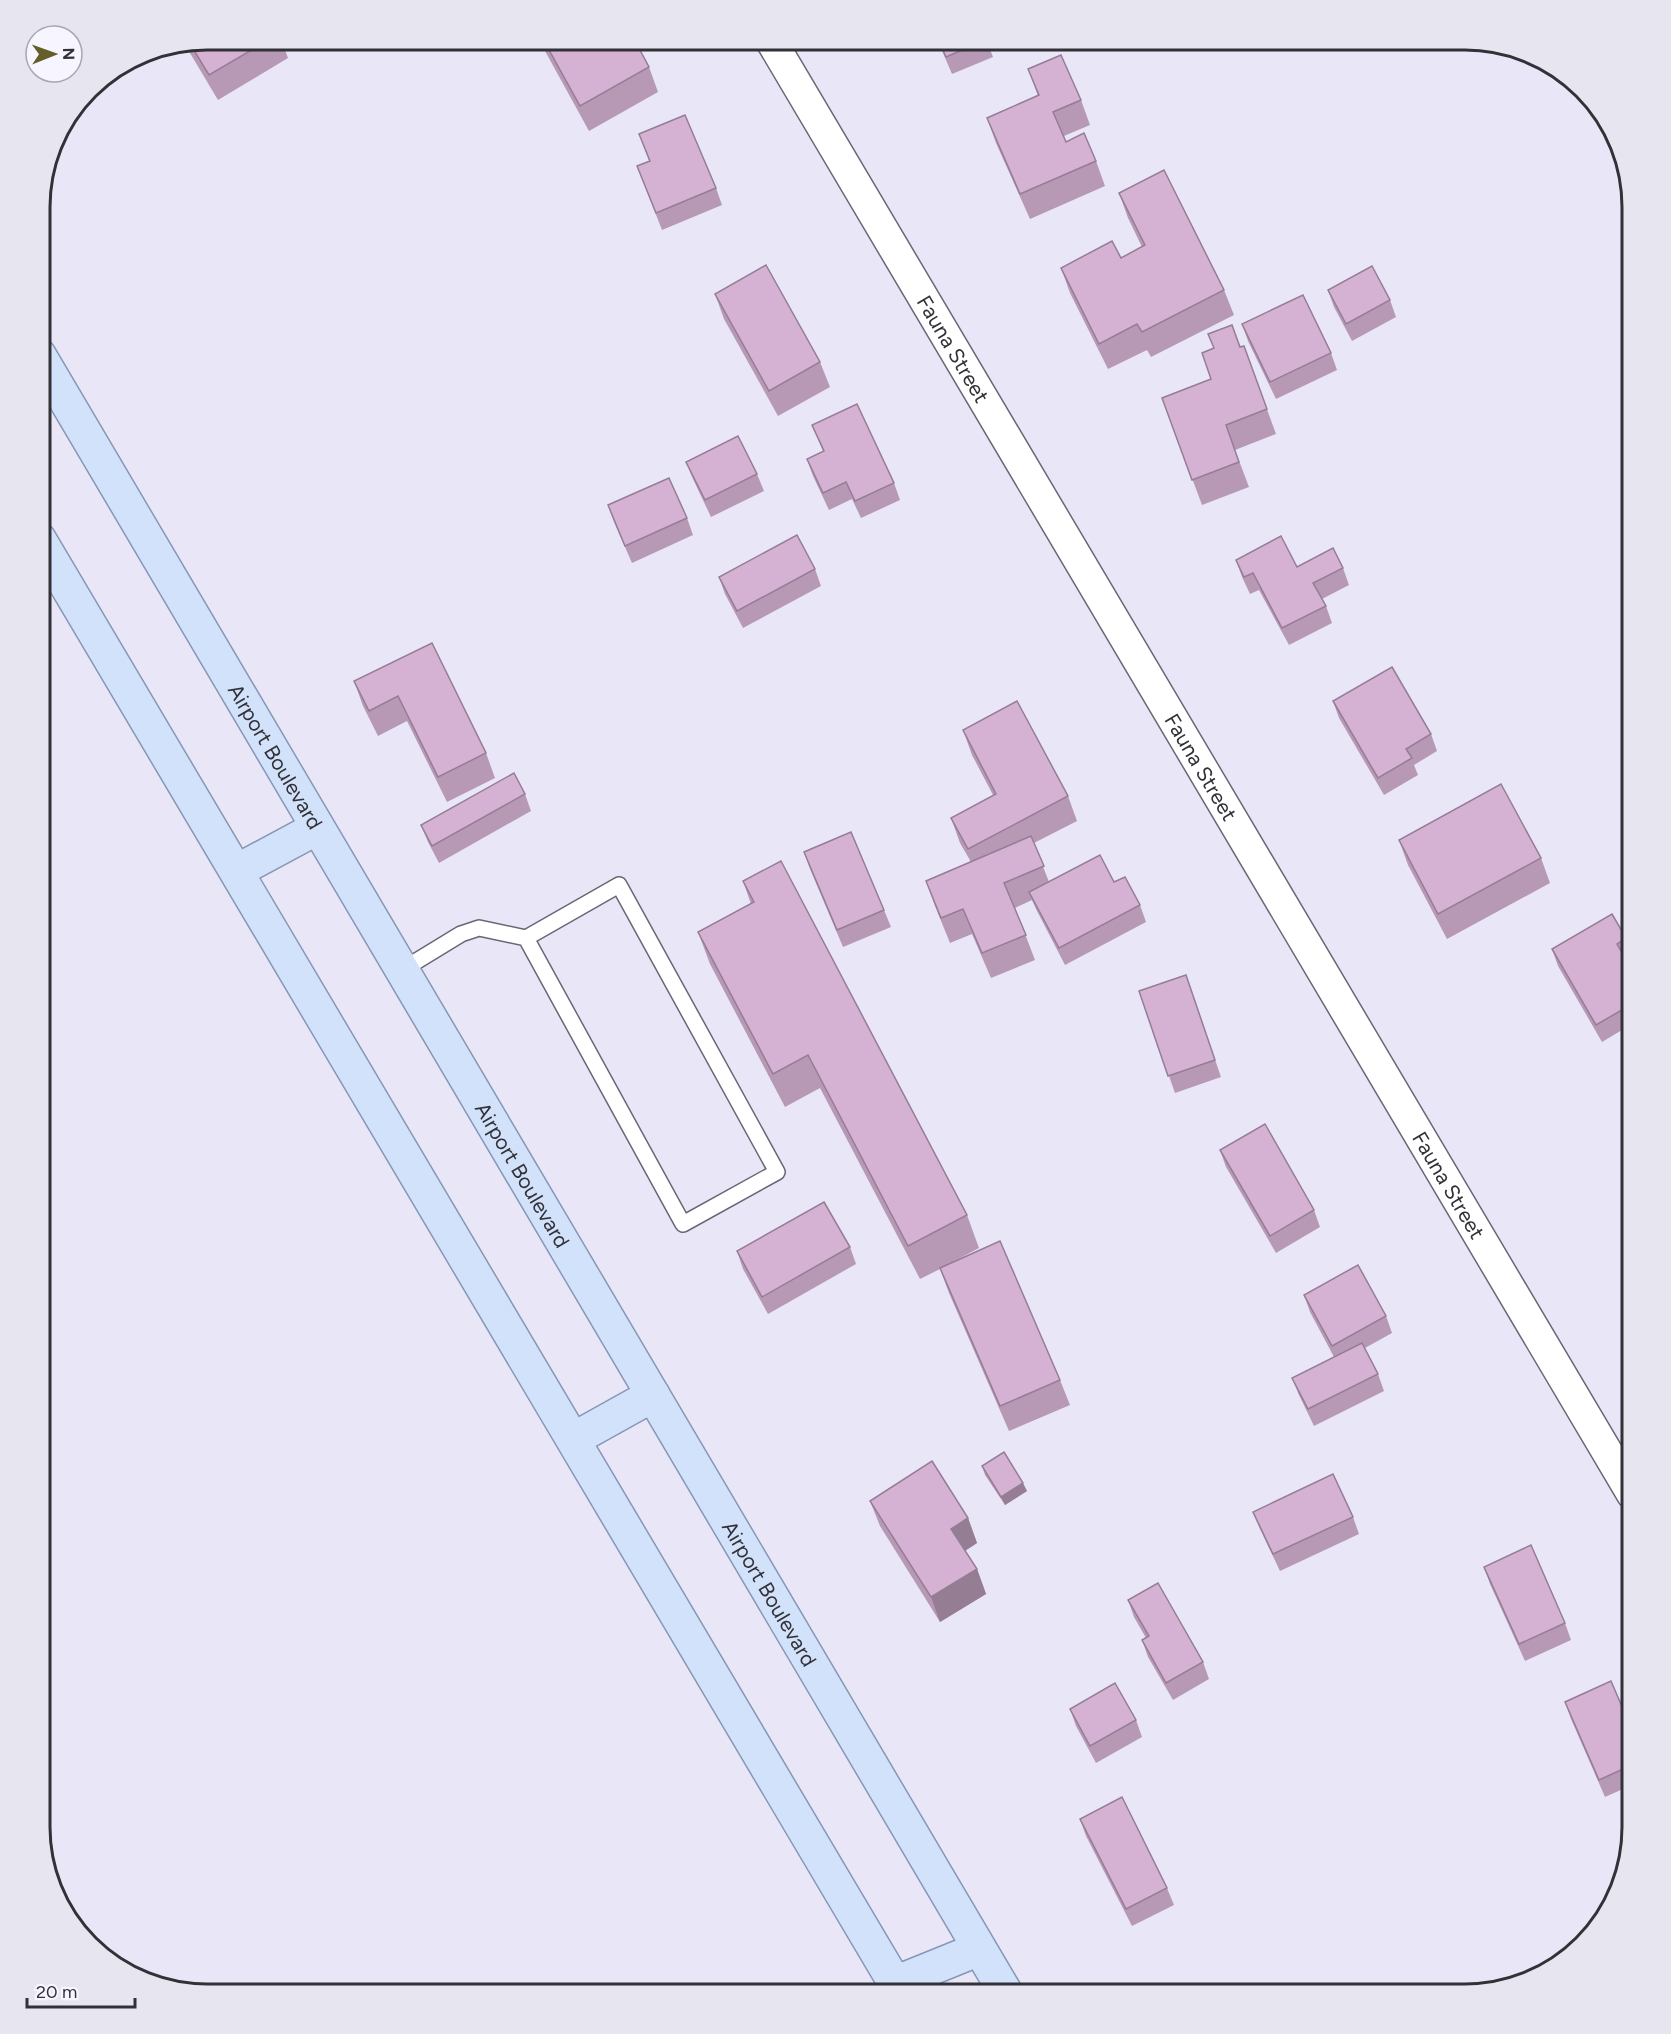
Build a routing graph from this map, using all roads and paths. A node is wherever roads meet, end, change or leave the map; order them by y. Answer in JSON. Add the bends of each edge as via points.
{"nodes":[{"id":1,"x":777,"y":50,"type":"edge"},
{"id":2,"x":50,"y":374,"type":"edge"},
{"id":3,"x":50,"y":558,"type":"edge"},
{"id":4,"x":317,"y":828,"type":"junction"},
{"id":5,"x":237,"y":872,"type":"junction"},
{"id":6,"x":526,"y":938,"type":"junction"},
{"id":7,"x":402,"y":970,"type":"junction"},
{"id":8,"x":653,"y":1395,"type":"junction"},
{"id":9,"x":574,"y":1439,"type":"junction"},
{"id":10,"x":1622,"y":1477,"type":"edge"},
{"id":11,"x":979,"y":1949,"type":"junction"},
{"id":12,"x":896,"y":1984,"type":"edge"},
{"id":13,"x":909,"y":1984,"type":"edge"},
{"id":14,"x":1000,"y":1984,"type":"edge"}],
"edges":[{"from":1,"to":10,"type":"street","name":"Fauna Street"},
{"from":2,"to":4,"type":"main road","name":"Airport Boulevard"},
{"from":3,"to":5,"type":"main road"},
{"from":4,"to":5,"type":"main road"},
{"from":4,"to":7,"type":"main road","name":"Airport Boulevard"},
{"from":5,"to":9,"type":"main road"},
{"from":6,"to":6,"type":"lane","via":[[683,1224],[777,1172],[619,885]]},
{"from":6,"to":7,"type":"lane","via":[[479,928],[461,934]]},
{"from":7,"to":8,"type":"main road","name":"Airport Boulevard"},
{"from":8,"to":9,"type":"main road"},
{"from":8,"to":11,"type":"main road","name":"Airport Boulevard"},
{"from":9,"to":12,"type":"main road"},
{"from":11,"to":13,"type":"main road"},
{"from":11,"to":14,"type":"main road","name":"Airport Boulevard"}]}
